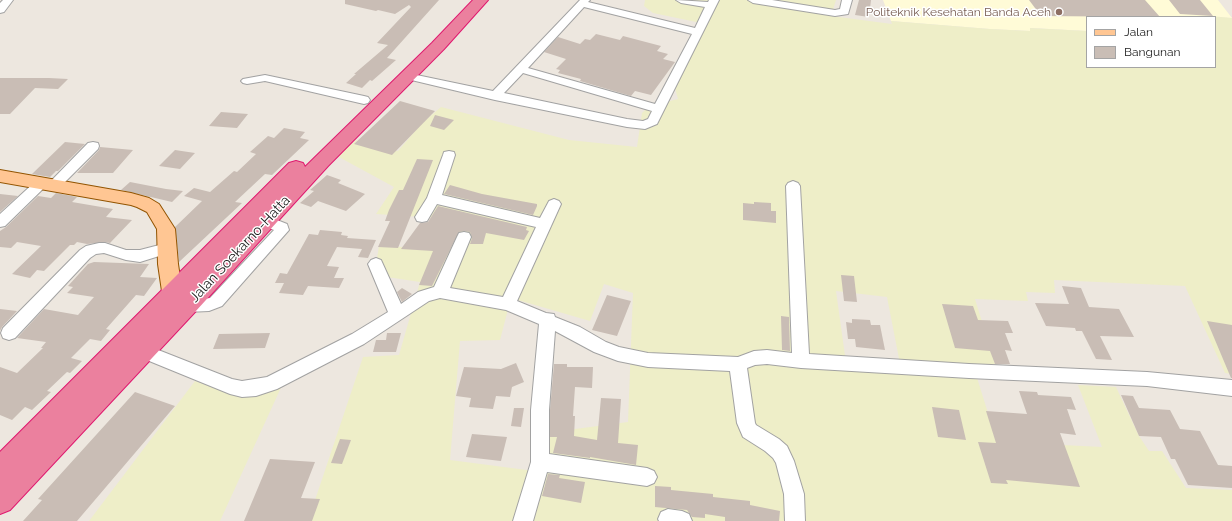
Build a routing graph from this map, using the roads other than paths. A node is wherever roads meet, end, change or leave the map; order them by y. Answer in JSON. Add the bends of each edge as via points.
{"nodes":[{"id":1,"x":8,"y":0,"type":"edge"},
{"id":2,"x":466,"y":0,"type":"edge"},
{"id":3,"x":481,"y":0,"type":"edge"},
{"id":4,"x":681,"y":0,"type":"edge"},
{"id":5,"x":753,"y":0,"type":"edge"},
{"id":6,"x":847,"y":0,"type":"edge"},
{"id":7,"x":584,"y":2,"type":"edge"},
{"id":8,"x":712,"y":3,"type":"edge"},
{"id":9,"x":0,"y":10,"type":"edge"},
{"id":10,"x":697,"y":32,"type":"junction"},
{"id":11,"x":521,"y":69,"type":"junction"},
{"id":12,"x":407,"y":76,"type":"junction"},
{"id":13,"x":247,"y":81,"type":"dead end"},
{"id":14,"x":581,"y":87,"type":"junction"},
{"id":15,"x":597,"y":92,"type":"junction"},
{"id":16,"x":495,"y":96,"type":"junction"},
{"id":17,"x":364,"y":100,"type":"junction"},
{"id":18,"x":561,"y":109,"type":"junction"},
{"id":19,"x":659,"y":109,"type":"junction"},
{"id":20,"x":577,"y":113,"type":"junction"},
{"id":21,"x":93,"y":146,"type":"dead end"},
{"id":22,"x":449,"y":155,"type":"dead end"},
{"id":23,"x":0,"y":176,"type":"edge"},
{"id":24,"x":48,"y":184,"type":"junction"},
{"id":25,"x":793,"y":186,"type":"dead end"},
{"id":26,"x":434,"y":198,"type":"junction"},
{"id":27,"x":554,"y":204,"type":"dead end"},
{"id":28,"x":422,"y":217,"type":"dead end"},
{"id":29,"x":0,"y":222,"type":"edge"},
{"id":30,"x":544,"y":224,"type":"junction"},
{"id":31,"x":464,"y":237,"type":"dead end"},
{"id":32,"x":167,"y":248,"type":"junction"},
{"id":33,"x":376,"y":264,"type":"dead end"},
{"id":34,"x":440,"y":292,"type":"junction"},
{"id":35,"x":508,"y":304,"type":"junction"},
{"id":36,"x":178,"y":306,"type":"junction"},
{"id":37,"x":397,"y":314,"type":"junction"},
{"id":38,"x":548,"y":320,"type":"junction"},
{"id":39,"x":9,"y":333,"type":"dead end"},
{"id":40,"x":143,"y":351,"type":"junction"},
{"id":41,"x":801,"y":361,"type":"junction"},
{"id":42,"x":738,"y":364,"type":"junction"},
{"id":43,"x":1229,"y":392,"type":"edge"},
{"id":44,"x":540,"y":462,"type":"junction"},
{"id":45,"x":0,"y":471,"type":"edge"},
{"id":46,"x":647,"y":477,"type":"dead end"},
{"id":47,"x":0,"y":500,"type":"edge"},
{"id":48,"x":523,"y":521,"type":"edge"},
{"id":49,"x":795,"y":521,"type":"edge"}],
"edges":[{"from":1,"to":9,"type":"street"},
{"from":2,"to":17,"type":"highway","name":"Jalan Soekarno-Hatta"},
{"from":3,"to":12,"type":"highway","name":"Jalan Soekarno-Hatta"},
{"from":4,"to":8,"type":"street"},
{"from":5,"to":6,"type":"street","via":[[835,13],[844,12]]},
{"from":7,"to":10,"type":"street"},
{"from":7,"to":11,"type":"street"},
{"from":8,"to":10,"type":"street"},
{"from":10,"to":19,"type":"street"},
{"from":11,"to":14,"type":"street"},
{"from":11,"to":16,"type":"street"},
{"from":12,"to":16,"type":"street"},
{"from":12,"to":36,"type":"highway","name":"Jalan Soekarno-Hatta","via":[[267,220]]},
{"from":13,"to":17,"type":"street","via":[[265,78]]},
{"from":14,"to":15,"type":"street"},
{"from":14,"to":18,"type":"street"},
{"from":15,"to":19,"type":"street"},
{"from":15,"to":20,"type":"street"},
{"from":16,"to":18,"type":"street"},
{"from":17,"to":36,"type":"highway","name":"Jalan Soekarno-Hatta","via":[[312,151]]},
{"from":18,"to":20,"type":"street"},
{"from":19,"to":20,"type":"street","via":[[652,121],[644,125]]},
{"from":21,"to":24,"type":"street"},
{"from":22,"to":26,"type":"street"},
{"from":23,"to":24,"type":"main road"},
{"from":24,"to":29,"type":"street"},
{"from":24,"to":32,"type":"main road","via":[[143,202],[153,208],[166,229]]},
{"from":25,"to":41,"type":"street"},
{"from":26,"to":28,"type":"street"},
{"from":26,"to":30,"type":"street"},
{"from":27,"to":30,"type":"street"},
{"from":30,"to":35,"type":"street"},
{"from":31,"to":34,"type":"street"},
{"from":32,"to":36,"type":"main road"},
{"from":32,"to":39,"type":"street","via":[[140,256],[126,255],[105,248],[90,250]]},
{"from":33,"to":37,"type":"street"},
{"from":34,"to":35,"type":"street"},
{"from":34,"to":37,"type":"street","via":[[424,296]]},
{"from":35,"to":38,"type":"street"},
{"from":36,"to":40,"type":"highway","name":"Jalan Soekarno-Hatta"},
{"from":36,"to":45,"type":"highway","name":"Jalan Soekarno-Hatta"},
{"from":37,"to":40,"type":"street","via":[[358,339],[271,384],[256,388],[242,389],[230,386]]},
{"from":38,"to":42,"type":"street","via":[[618,354],[648,360]]},
{"from":38,"to":44,"type":"street","via":[[540,410]]},
{"from":40,"to":47,"type":"highway","name":"Jalan Soekarno-Hatta"},
{"from":41,"to":42,"type":"street","via":[[767,357],[754,358]]},
{"from":41,"to":43,"type":"street","via":[[1147,379]]},
{"from":42,"to":49,"type":"street","via":[[746,423],[749,431],[772,445],[785,461],[794,494]]},
{"from":44,"to":46,"type":"street"},
{"from":44,"to":48,"type":"street"}]}
